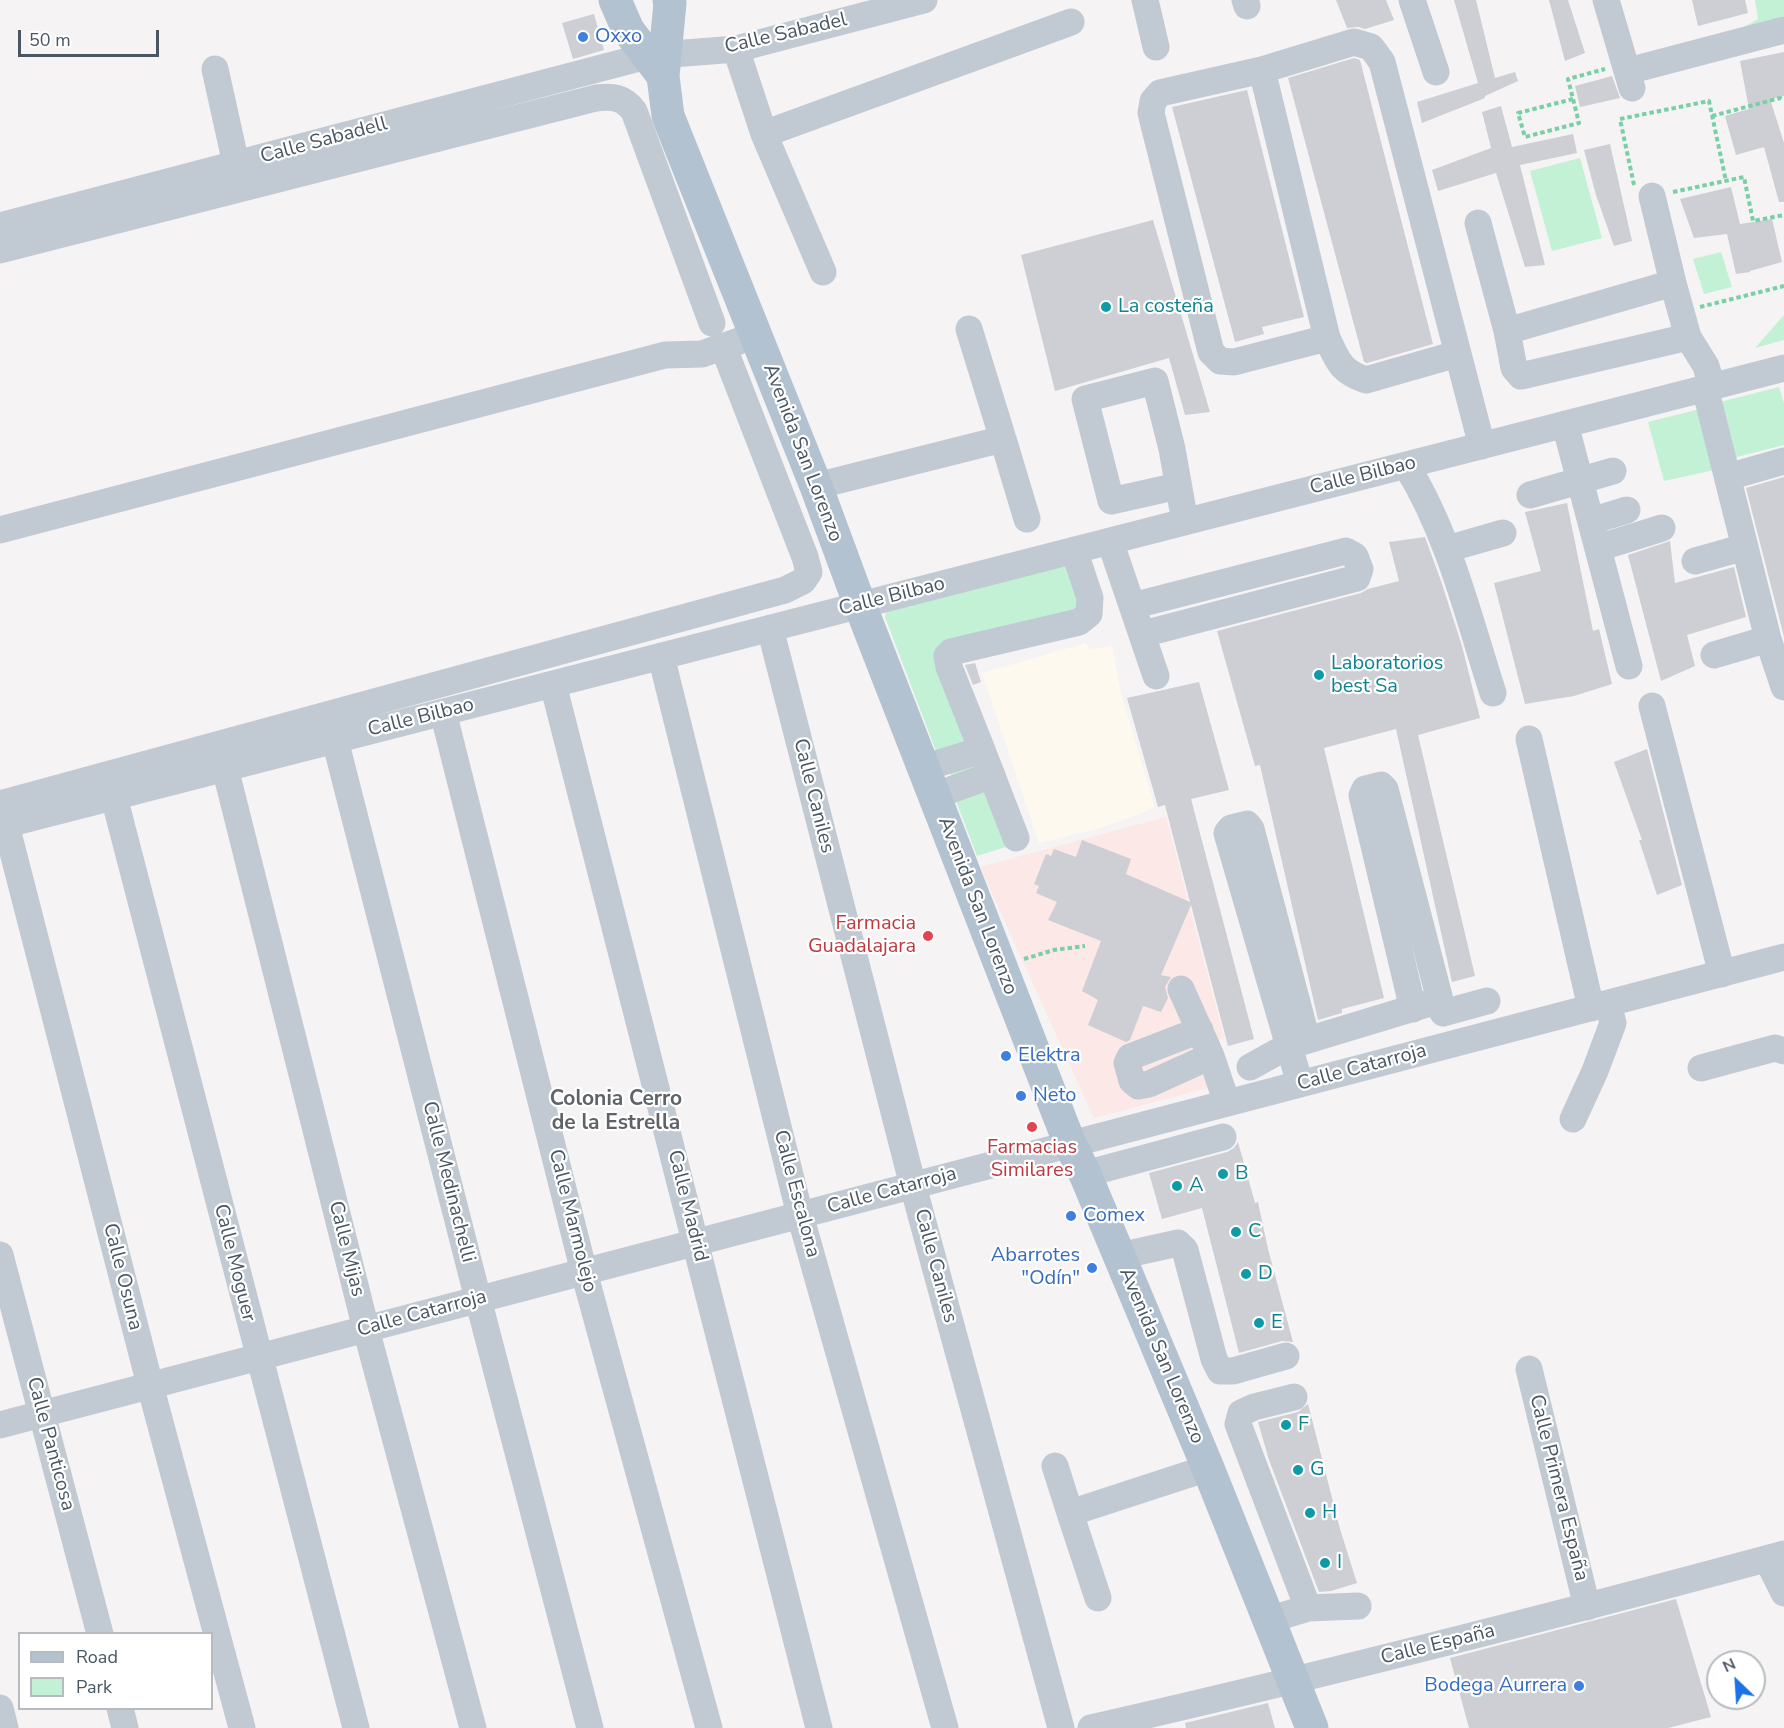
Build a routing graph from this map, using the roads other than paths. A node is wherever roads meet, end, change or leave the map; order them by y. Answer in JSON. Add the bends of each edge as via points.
{"nodes":[{"id":1,"x":615,"y":0,"type":"edge"},
{"id":2,"x":669,"y":0,"type":"edge"},
{"id":3,"x":924,"y":0,"type":"edge"},
{"id":4,"x":1145,"y":0,"type":"edge"},
{"id":5,"x":1412,"y":0,"type":"edge"},
{"id":6,"x":1606,"y":0,"type":"edge"},
{"id":7,"x":1071,"y":22,"type":"dead end"},
{"id":8,"x":1784,"y":30,"type":"edge"},
{"id":9,"x":1156,"y":47,"type":"dead end"},
{"id":10,"x":736,"y":48,"type":"junction"},
{"id":11,"x":658,"y":62,"type":"junction"},
{"id":12,"x":215,"y":69,"type":"dead end"},
{"id":13,"x":1262,"y":70,"type":"junction"},
{"id":14,"x":1436,"y":72,"type":"dead end"},
{"id":15,"x":764,"y":134,"type":"junction"},
{"id":16,"x":236,"y":164,"type":"junction"},
{"id":17,"x":1652,"y":196,"type":"road end"},
{"id":18,"x":1478,"y":223,"type":"dead end"},
{"id":19,"x":0,"y":226,"type":"edge"},
{"id":20,"x":0,"y":250,"type":"edge"},
{"id":21,"x":823,"y":272,"type":"dead end"},
{"id":22,"x":1673,"y":283,"type":"junction"},
{"id":23,"x":750,"y":321,"type":"junction"},
{"id":24,"x":1685,"y":324,"type":"junction"},
{"id":25,"x":969,"y":329,"type":"dead end"},
{"id":26,"x":1507,"y":331,"type":"junction"},
{"id":27,"x":718,"y":335,"type":"junction"},
{"id":28,"x":1327,"y":338,"type":"junction"},
{"id":29,"x":1457,"y":354,"type":"junction"},
{"id":30,"x":1784,"y":368,"type":"edge"},
{"id":31,"x":1708,"y":387,"type":"junction"},
{"id":32,"x":1564,"y":424,"type":"junction"},
{"id":33,"x":1003,"y":439,"type":"junction"},
{"id":34,"x":1482,"y":446,"type":"junction"},
{"id":35,"x":1784,"y":461,"type":"edge"},
{"id":36,"x":1406,"y":465,"type":"junction"},
{"id":37,"x":1613,"y":471,"type":"dead end"},
{"id":38,"x":1728,"y":477,"type":"junction"},
{"id":39,"x":1580,"y":481,"type":"junction"},
{"id":40,"x":816,"y":486,"type":"junction"},
{"id":41,"x":1178,"y":486,"type":"junction"},
{"id":42,"x":1530,"y":495,"type":"dead end"},
{"id":43,"x":1627,"y":510,"type":"dead end"},
{"id":44,"x":1027,"y":519,"type":"dead end"},
{"id":45,"x":1591,"y":521,"type":"junction"},
{"id":46,"x":1185,"y":522,"type":"junction"},
{"id":47,"x":1662,"y":528,"type":"dead end"},
{"id":48,"x":0,"y":531,"type":"edge"},
{"id":49,"x":1503,"y":533,"type":"dead end"},
{"id":50,"x":1110,"y":541,"type":"junction"},
{"id":51,"x":1745,"y":547,"type":"junction"},
{"id":52,"x":1598,"y":548,"type":"junction"},
{"id":53,"x":1447,"y":549,"type":"junction"},
{"id":54,"x":1074,"y":550,"type":"junction"},
{"id":55,"x":1695,"y":561,"type":"dead end"},
{"id":56,"x":860,"y":605,"type":"junction"},
{"id":57,"x":1132,"y":606,"type":"junction"},
{"id":58,"x":770,"y":628,"type":"junction"},
{"id":59,"x":1143,"y":634,"type":"junction"},
{"id":60,"x":1768,"y":639,"type":"junction"},
{"id":61,"x":1714,"y":655,"type":"dead end"},
{"id":62,"x":661,"y":656,"type":"junction"},
{"id":63,"x":1629,"y":666,"type":"dead end"},
{"id":64,"x":1156,"y":676,"type":"dead end"},
{"id":65,"x":1782,"y":677,"type":"edge"},
{"id":66,"x":553,"y":684,"type":"junction"},
{"id":67,"x":1493,"y":693,"type":"dead end"},
{"id":68,"x":1652,"y":706,"type":"dead end"},
{"id":69,"x":443,"y":712,"type":"junction"},
{"id":70,"x":1529,"y":739,"type":"dead end"},
{"id":71,"x":335,"y":740,"type":"junction"},
{"id":72,"x":982,"y":750,"type":"junction"},
{"id":73,"x":225,"y":768,"type":"junction"},
{"id":74,"x":992,"y":775,"type":"junction"},
{"id":75,"x":928,"y":782,"type":"junction"},
{"id":76,"x":114,"y":797,"type":"junction"},
{"id":77,"x":2,"y":818,"type":"edge"},
{"id":78,"x":1016,"y":838,"type":"dead end"},
{"id":79,"x":1784,"y":957,"type":"edge"},
{"id":80,"x":1722,"y":974,"type":"junction"},
{"id":81,"x":1181,"y":989,"type":"dead end"},
{"id":82,"x":1487,"y":1001,"type":"dead end"},
{"id":83,"x":1599,"y":1006,"type":"junction"},
{"id":84,"x":1441,"y":1007,"type":"junction"},
{"id":85,"x":1413,"y":1009,"type":"junction"},
{"id":86,"x":1200,"y":1030,"type":"junction"},
{"id":87,"x":1298,"y":1043,"type":"junction"},
{"id":88,"x":1450,"y":1045,"type":"junction"},
{"id":89,"x":1784,"y":1051,"type":"edge"},
{"id":90,"x":1211,"y":1056,"type":"junction"},
{"id":91,"x":1250,"y":1067,"type":"dead end"},
{"id":92,"x":1701,"y":1068,"type":"dead end"},
{"id":93,"x":1300,"y":1084,"type":"junction"},
{"id":94,"x":1227,"y":1103,"type":"junction"},
{"id":95,"x":1573,"y":1119,"type":"dead end"},
{"id":96,"x":1223,"y":1137,"type":"dead end"},
{"id":97,"x":1070,"y":1144,"type":"junction"},
{"id":98,"x":1085,"y":1174,"type":"junction"},
{"id":99,"x":913,"y":1186,"type":"junction"},
{"id":100,"x":800,"y":1215,"type":"junction"},
{"id":101,"x":696,"y":1242,"type":"junction"},
{"id":102,"x":0,"y":1255,"type":"edge"},
{"id":103,"x":1119,"y":1256,"type":"junction"},
{"id":104,"x":584,"y":1272,"type":"junction"},
{"id":105,"x":478,"y":1299,"type":"junction"},
{"id":106,"x":366,"y":1329,"type":"junction"},
{"id":107,"x":1286,"y":1356,"type":"dead end"},
{"id":108,"x":258,"y":1357,"type":"junction"},
{"id":109,"x":1529,"y":1369,"type":"dead end"},
{"id":110,"x":150,"y":1385,"type":"junction"},
{"id":111,"x":1294,"y":1397,"type":"dead end"},
{"id":112,"x":42,"y":1413,"type":"junction"},
{"id":113,"x":0,"y":1425,"type":"edge"},
{"id":114,"x":1055,"y":1466,"type":"dead end"},
{"id":115,"x":1208,"y":1468,"type":"junction"},
{"id":116,"x":1070,"y":1513,"type":"junction"},
{"id":117,"x":1776,"y":1557,"type":"edge"},
{"id":118,"x":1784,"y":1593,"type":"edge"},
{"id":119,"x":1098,"y":1598,"type":"dead end"},
{"id":120,"x":1358,"y":1606,"type":"dead end"},
{"id":121,"x":1587,"y":1607,"type":"junction"},
{"id":122,"x":1308,"y":1608,"type":"junction"},
{"id":123,"x":1268,"y":1620,"type":"junction"},
{"id":124,"x":99,"y":1632,"type":"edge"},
{"id":125,"x":1293,"y":1682,"type":"junction"},
{"id":126,"x":0,"y":1708,"type":"edge"},
{"id":127,"x":120,"y":1710,"type":"edge"},
{"id":128,"x":5,"y":1728,"type":"edge"},
{"id":129,"x":125,"y":1728,"type":"edge"},
{"id":130,"x":242,"y":1728,"type":"edge"},
{"id":131,"x":356,"y":1728,"type":"edge"},
{"id":132,"x":473,"y":1728,"type":"edge"},
{"id":133,"x":590,"y":1728,"type":"edge"},
{"id":134,"x":709,"y":1728,"type":"edge"},
{"id":135,"x":819,"y":1728,"type":"edge"},
{"id":136,"x":945,"y":1728,"type":"edge"},
{"id":137,"x":1062,"y":1728,"type":"edge"},
{"id":138,"x":1091,"y":1728,"type":"edge"},
{"id":139,"x":1312,"y":1728,"type":"edge"}],
"edges":[{"from":1,"to":11,"type":"main road","name":"Avenida San Lorenzo","via":[[628,30]]},
{"from":2,"to":11,"type":"main road","name":"Avenida San Lorenzo"},
{"from":3,"to":10,"type":"street","name":"Calle Sabadel"},
{"from":4,"to":9,"type":"street"},
{"from":5,"to":14,"type":"street"},
{"from":6,"to":8,"type":"street","via":[[1629,74]]},
{"from":7,"to":15,"type":"street"},
{"from":10,"to":11,"type":"street","name":"Calle Sabadel"},
{"from":10,"to":15,"type":"street"},
{"from":11,"to":16,"type":"street","name":"Calle Sabadell"},
{"from":11,"to":23,"type":"main road","name":"Avenida San Lorenzo","via":[[668,116]]},
{"from":12,"to":16,"type":"street"},
{"from":13,"to":28,"type":"street"},
{"from":13,"to":28,"type":"street","via":[[1160,93],[1153,101],[1151,113],[1211,352],[1220,361],[1234,362]]},
{"from":13,"to":29,"type":"street","via":[[1354,42],[1371,47],[1382,62]]},
{"from":15,"to":21,"type":"street"},
{"from":16,"to":19,"type":"street","name":"Calle Sabadell"},
{"from":17,"to":22,"type":"street"},
{"from":18,"to":26,"type":"street"},
{"from":20,"to":27,"type":"street","via":[[615,96],[634,111]]},
{"from":22,"to":24,"type":"street"},
{"from":22,"to":26,"type":"street"},
{"from":23,"to":27,"type":"street"},
{"from":23,"to":40,"type":"main road","name":"Avenida San Lorenzo"},
{"from":24,"to":26,"type":"street","via":[[1521,376],[1514,369]]},
{"from":24,"to":31,"type":"street","via":[[1706,366]]},
{"from":25,"to":33,"type":"street"},
{"from":27,"to":48,"type":"street","via":[[692,333],[665,355]]},
{"from":27,"to":77,"type":"street","via":[[805,556],[809,572],[803,581],[786,590]]},
{"from":28,"to":29,"type":"street","via":[[1339,363],[1351,375],[1366,380]]},
{"from":29,"to":34,"type":"street"},
{"from":30,"to":31,"type":"street","name":"Calle Bilbao"},
{"from":31,"to":32,"type":"street","name":"Calle Bilbao"},
{"from":31,"to":38,"type":"street"},
{"from":32,"to":34,"type":"street","name":"Calle Bilbao"},
{"from":32,"to":39,"type":"street"},
{"from":33,"to":40,"type":"street"},
{"from":33,"to":44,"type":"street"},
{"from":34,"to":36,"type":"street","name":"Calle Bilbao"},
{"from":35,"to":38,"type":"street"},
{"from":36,"to":46,"type":"street","name":"Calle Bilbao"},
{"from":36,"to":53,"type":"street"},
{"from":37,"to":39,"type":"street"},
{"from":38,"to":51,"type":"street"},
{"from":39,"to":42,"type":"street"},
{"from":39,"to":45,"type":"street"},
{"from":40,"to":56,"type":"main road","name":"Avenida San Lorenzo"},
{"from":41,"to":41,"type":"street","via":[[1155,381],[1085,399],[1111,501]]},
{"from":41,"to":46,"type":"street"},
{"from":43,"to":45,"type":"street"},
{"from":45,"to":52,"type":"street"},
{"from":46,"to":50,"type":"street","name":"Calle Bilbao"},
{"from":47,"to":52,"type":"street"},
{"from":49,"to":53,"type":"street"},
{"from":50,"to":54,"type":"street","name":"Calle Bilbao"},
{"from":50,"to":57,"type":"street"},
{"from":51,"to":55,"type":"street"},
{"from":51,"to":60,"type":"street"},
{"from":52,"to":63,"type":"street"},
{"from":53,"to":67,"type":"street"},
{"from":54,"to":56,"type":"street","name":"Calle Bilbao"},
{"from":54,"to":72,"type":"street","via":[[1090,598],[1089,614],[1079,622],[957,649],[947,656]]},
{"from":56,"to":58,"type":"street","name":"Calle Bilbao"},
{"from":56,"to":75,"type":"main road","name":"Avenida San Lorenzo"},
{"from":57,"to":59,"type":"street"},
{"from":57,"to":59,"type":"street","via":[[1346,551],[1355,556],[1360,569],[1357,578]]},
{"from":58,"to":62,"type":"street","name":"Calle Bilbao"},
{"from":58,"to":99,"type":"street","name":"Calle Caniles"},
{"from":59,"to":64,"type":"street"},
{"from":60,"to":61,"type":"street"},
{"from":60,"to":65,"type":"street"},
{"from":62,"to":66,"type":"street","name":"Calle Bilbao"},
{"from":62,"to":100,"type":"street","name":"Calle Escalona"},
{"from":66,"to":69,"type":"street","name":"Calle Bilbao"},
{"from":66,"to":101,"type":"street","name":"Calle Madrid"},
{"from":68,"to":80,"type":"street"},
{"from":69,"to":71,"type":"street","name":"Calle Bilbao"},
{"from":69,"to":104,"type":"street","name":"Calle Marmolejo"},
{"from":70,"to":83,"type":"street"},
{"from":71,"to":73,"type":"street","name":"Calle Bilbao"},
{"from":71,"to":105,"type":"street","name":"Calle Medinachelli"},
{"from":72,"to":74,"type":"street"},
{"from":72,"to":75,"type":"street"},
{"from":73,"to":76,"type":"street","name":"Calle Bilbao"},
{"from":73,"to":106,"type":"street","name":"Calle Mijas"},
{"from":74,"to":75,"type":"street"},
{"from":74,"to":78,"type":"street"},
{"from":75,"to":97,"type":"main road","name":"Avenida San Lorenzo"},
{"from":76,"to":77,"type":"street","name":"Calle Bilbao"},
{"from":76,"to":108,"type":"street","name":"Calle Moguer"},
{"from":77,"to":110,"type":"street","name":"Calle Osuna"},
{"from":79,"to":80,"type":"street","name":"Calle Catarroja"},
{"from":80,"to":83,"type":"street","name":"Calle Catarroja"},
{"from":81,"to":86,"type":"street"},
{"from":82,"to":84,"type":"street"},
{"from":83,"to":88,"type":"street","name":"Calle Catarroja"},
{"from":83,"to":95,"type":"street","via":[[1613,1023]]},
{"from":84,"to":85,"type":"street"},
{"from":84,"to":85,"type":"street","via":[[1381,784],[1365,789],[1362,795]]},
{"from":84,"to":88,"type":"street"},
{"from":85,"to":87,"type":"street"},
{"from":86,"to":90,"type":"street"},
{"from":86,"to":90,"type":"street","via":[[1130,1057],[1127,1063],[1132,1081],[1138,1086],[1149,1084]]},
{"from":87,"to":87,"type":"street","via":[[1251,829],[1247,824],[1231,828],[1227,833]]},
{"from":87,"to":91,"type":"street"},
{"from":87,"to":93,"type":"street"},
{"from":88,"to":93,"type":"street","name":"Calle Catarroja"},
{"from":89,"to":92,"type":"street","via":[[1775,1048]]},
{"from":90,"to":94,"type":"street"},
{"from":93,"to":94,"type":"street","name":"Calle Catarroja"},
{"from":94,"to":97,"type":"street","name":"Calle Catarroja"},
{"from":96,"to":98,"type":"street"},
{"from":97,"to":98,"type":"main road","name":"Avenida San Lorenzo"},
{"from":97,"to":99,"type":"street","name":"Calle Catarroja"},
{"from":98,"to":103,"type":"main road","name":"Avenida San Lorenzo"},
{"from":99,"to":100,"type":"street","name":"Calle Catarroja"},
{"from":99,"to":137,"type":"street","name":"Calle Caniles"},
{"from":100,"to":101,"type":"street","name":"Calle Catarroja"},
{"from":100,"to":136,"type":"street","name":"Calle Escalona"},
{"from":101,"to":104,"type":"street","name":"Calle Catarroja"},
{"from":101,"to":135,"type":"street","name":"Calle Madrid"},
{"from":102,"to":112,"type":"street","name":"Calle Panticosa"},
{"from":103,"to":107,"type":"street","via":[[1178,1243],[1185,1250],[1220,1371]]},
{"from":103,"to":115,"type":"main road","name":"Avenida San Lorenzo"},
{"from":104,"to":105,"type":"street","name":"Calle Catarroja"},
{"from":104,"to":134,"type":"street","name":"Calle Marmolejo"},
{"from":105,"to":106,"type":"street","name":"Calle Catarroja"},
{"from":105,"to":133,"type":"street","name":"Calle Medinachelli"},
{"from":106,"to":108,"type":"street","name":"Calle Catarroja"},
{"from":106,"to":132,"type":"street","name":"Calle Mijas"},
{"from":108,"to":110,"type":"street","name":"Calle Catarroja"},
{"from":108,"to":131,"type":"street","name":"Calle Moguer"},
{"from":109,"to":121,"type":"street","name":"Calle Primera España"},
{"from":110,"to":112,"type":"street","name":"Calle Catarroja"},
{"from":110,"to":130,"type":"street","name":"Calle Osuna"},
{"from":111,"to":122,"type":"street","via":[[1241,1413],[1239,1424]]},
{"from":112,"to":113,"type":"street","name":"Calle Catarroja"},
{"from":112,"to":124,"type":"street","name":"Calle Panticosa"},
{"from":114,"to":116,"type":"street"},
{"from":115,"to":116,"type":"street"},
{"from":115,"to":123,"type":"main road","name":"Avenida San Lorenzo"},
{"from":116,"to":119,"type":"street"},
{"from":117,"to":118,"type":"street"},
{"from":117,"to":121,"type":"street","name":"Calle España"},
{"from":120,"to":122,"type":"street"},
{"from":121,"to":125,"type":"street","name":"Calle España"},
{"from":122,"to":123,"type":"street"},
{"from":123,"to":125,"type":"main road","name":"Avenida San Lorenzo"},
{"from":125,"to":138,"type":"street","name":"Calle España"},
{"from":125,"to":139,"type":"main road","name":"Avenida San Lorenzo"},
{"from":126,"to":128,"type":"street"},
{"from":127,"to":129,"type":"street"}]}
